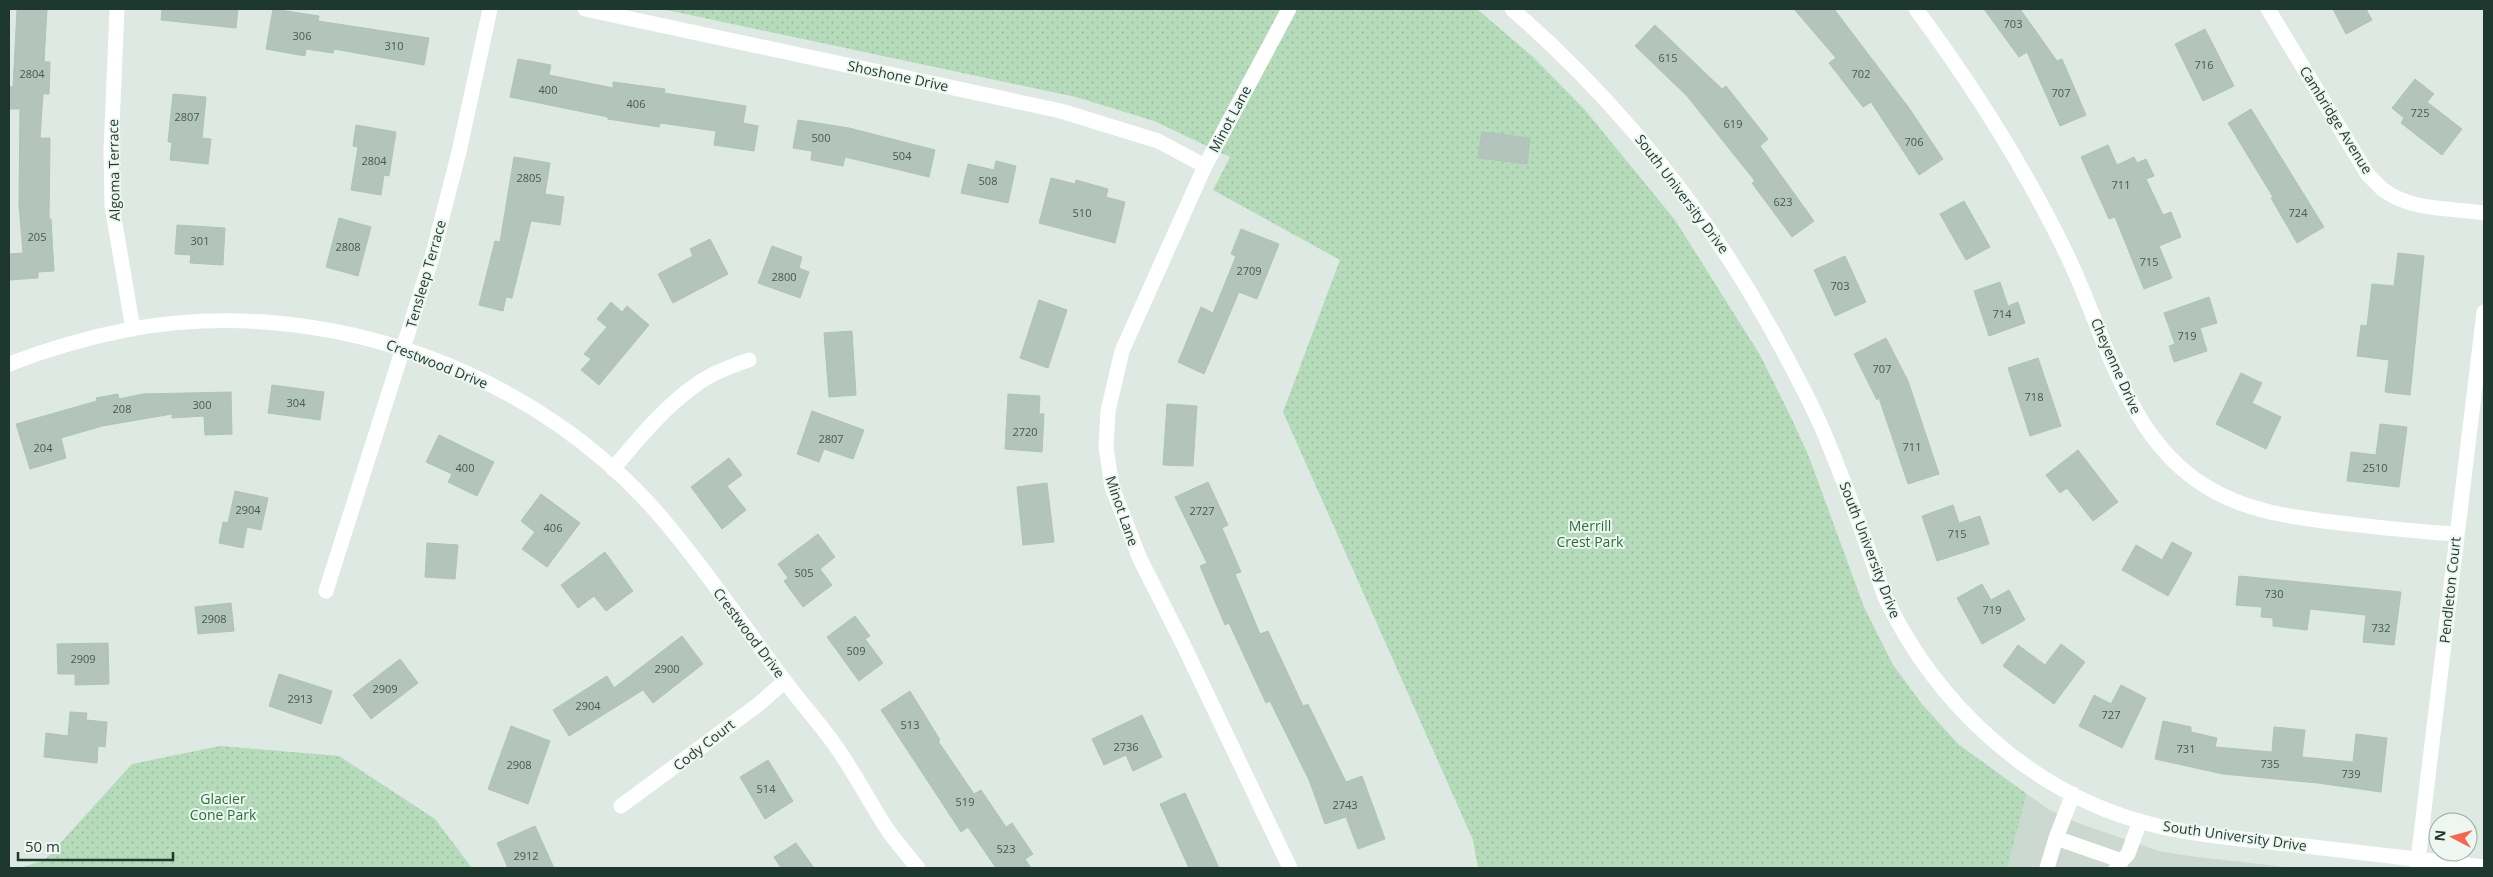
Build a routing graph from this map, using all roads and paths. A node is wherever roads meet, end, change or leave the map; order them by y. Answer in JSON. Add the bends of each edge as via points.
{"nodes":[{"id":1,"x":117,"y":9,"type":"edge"},
{"id":2,"x":490,"y":9,"type":"edge"},
{"id":3,"x":585,"y":9,"type":"edge"},
{"id":4,"x":1289,"y":9,"type":"edge"},
{"id":5,"x":1512,"y":9,"type":"edge"},
{"id":6,"x":1916,"y":9,"type":"edge"},
{"id":7,"x":2268,"y":9,"type":"edge"},
{"id":8,"x":1205,"y":166,"type":"junction"},
{"id":9,"x":2484,"y":213,"type":"edge"},
{"id":10,"x":2484,"y":312,"type":"edge"},
{"id":11,"x":132,"y":329,"type":"junction"},
{"id":12,"x":402,"y":349,"type":"junction"},
{"id":13,"x":749,"y":360,"type":"dead end"},
{"id":14,"x":9,"y":364,"type":"edge"},
{"id":15,"x":613,"y":469,"type":"junction"},
{"id":16,"x":2456,"y":534,"type":"junction"},
{"id":17,"x":326,"y":591,"type":"dead end"},
{"id":18,"x":785,"y":681,"type":"junction"},
{"id":19,"x":2073,"y":794,"type":"junction"},
{"id":20,"x":621,"y":806,"type":"dead end"},
{"id":21,"x":2140,"y":821,"type":"junction"},
{"id":22,"x":2056,"y":838,"type":"junction"},
{"id":23,"x":2119,"y":864,"type":"edge"},
{"id":24,"x":2418,"y":864,"type":"edge"},
{"id":25,"x":2484,"y":867,"type":"edge"},
{"id":26,"x":918,"y":868,"type":"edge"},
{"id":27,"x":1290,"y":868,"type":"edge"},
{"id":28,"x":2047,"y":868,"type":"edge"}],
"edges":[{"from":1,"to":11,"type":"street","name":"Algoma Terrace","via":[[112,206]]},
{"from":2,"to":12,"type":"street","name":"Tensleep Terrace","via":[[432,257]]},
{"from":3,"to":8,"type":"street","name":"Shoshone Drive","via":[[1061,111],[1158,140]]},
{"from":4,"to":8,"type":"street","name":"Minot Lane"},
{"from":5,"to":19,"type":"street","name":"South University Drive","via":[[1581,73],[1627,123],[1678,185],[1730,258],[1808,398],[1829,445],[1885,597],[1932,676],[1963,713],[1992,740],[2025,766]]},
{"from":6,"to":16,"type":"street","name":"Cheyenne Drive","via":[[1970,86],[2016,160],[2067,254],[2132,407],[2150,436],[2176,464],[2206,486],[2267,513]]},
{"from":7,"to":9,"type":"street","name":"Cambridge Avenue","via":[[2368,175],[2385,191],[2404,201]]},
{"from":8,"to":27,"type":"street","name":"Minot Lane","via":[[1122,351],[1108,411],[1107,463],[1120,514],[1140,559]]},
{"from":10,"to":16,"type":"street","name":"Pendleton Court"},
{"from":11,"to":12,"type":"street","name":"Crestwood Drive","via":[[190,323],[255,322],[316,328]]},
{"from":11,"to":14,"type":"street","name":"Crestwood Drive","via":[[86,339]]},
{"from":12,"to":15,"type":"street","name":"Crestwood Drive","via":[[499,389],[548,418]]},
{"from":12,"to":17,"type":"street","name":"Tensleep Terrace"},
{"from":13,"to":15,"type":"street","via":[[725,368],[697,384],[640,437]]},
{"from":15,"to":18,"type":"street","name":"Crestwood Drive","via":[[665,522]]},
{"from":16,"to":24,"type":"street","name":"Pendleton Court"},
{"from":18,"to":20,"type":"street","name":"Cody Court","via":[[694,754]]},
{"from":18,"to":26,"type":"street","name":"Crestwood Drive","via":[[837,748],[889,831]]},
{"from":19,"to":21,"type":"street","name":"South University Drive"},
{"from":19,"to":22,"type":"street"},
{"from":21,"to":23,"type":"street","via":[[2128,854]]},
{"from":21,"to":24,"type":"street","name":"South University Drive","via":[[2196,833]]},
{"from":22,"to":23,"type":"street"},
{"from":22,"to":28,"type":"street"},
{"from":24,"to":25,"type":"street","name":"South University Drive"}]}
